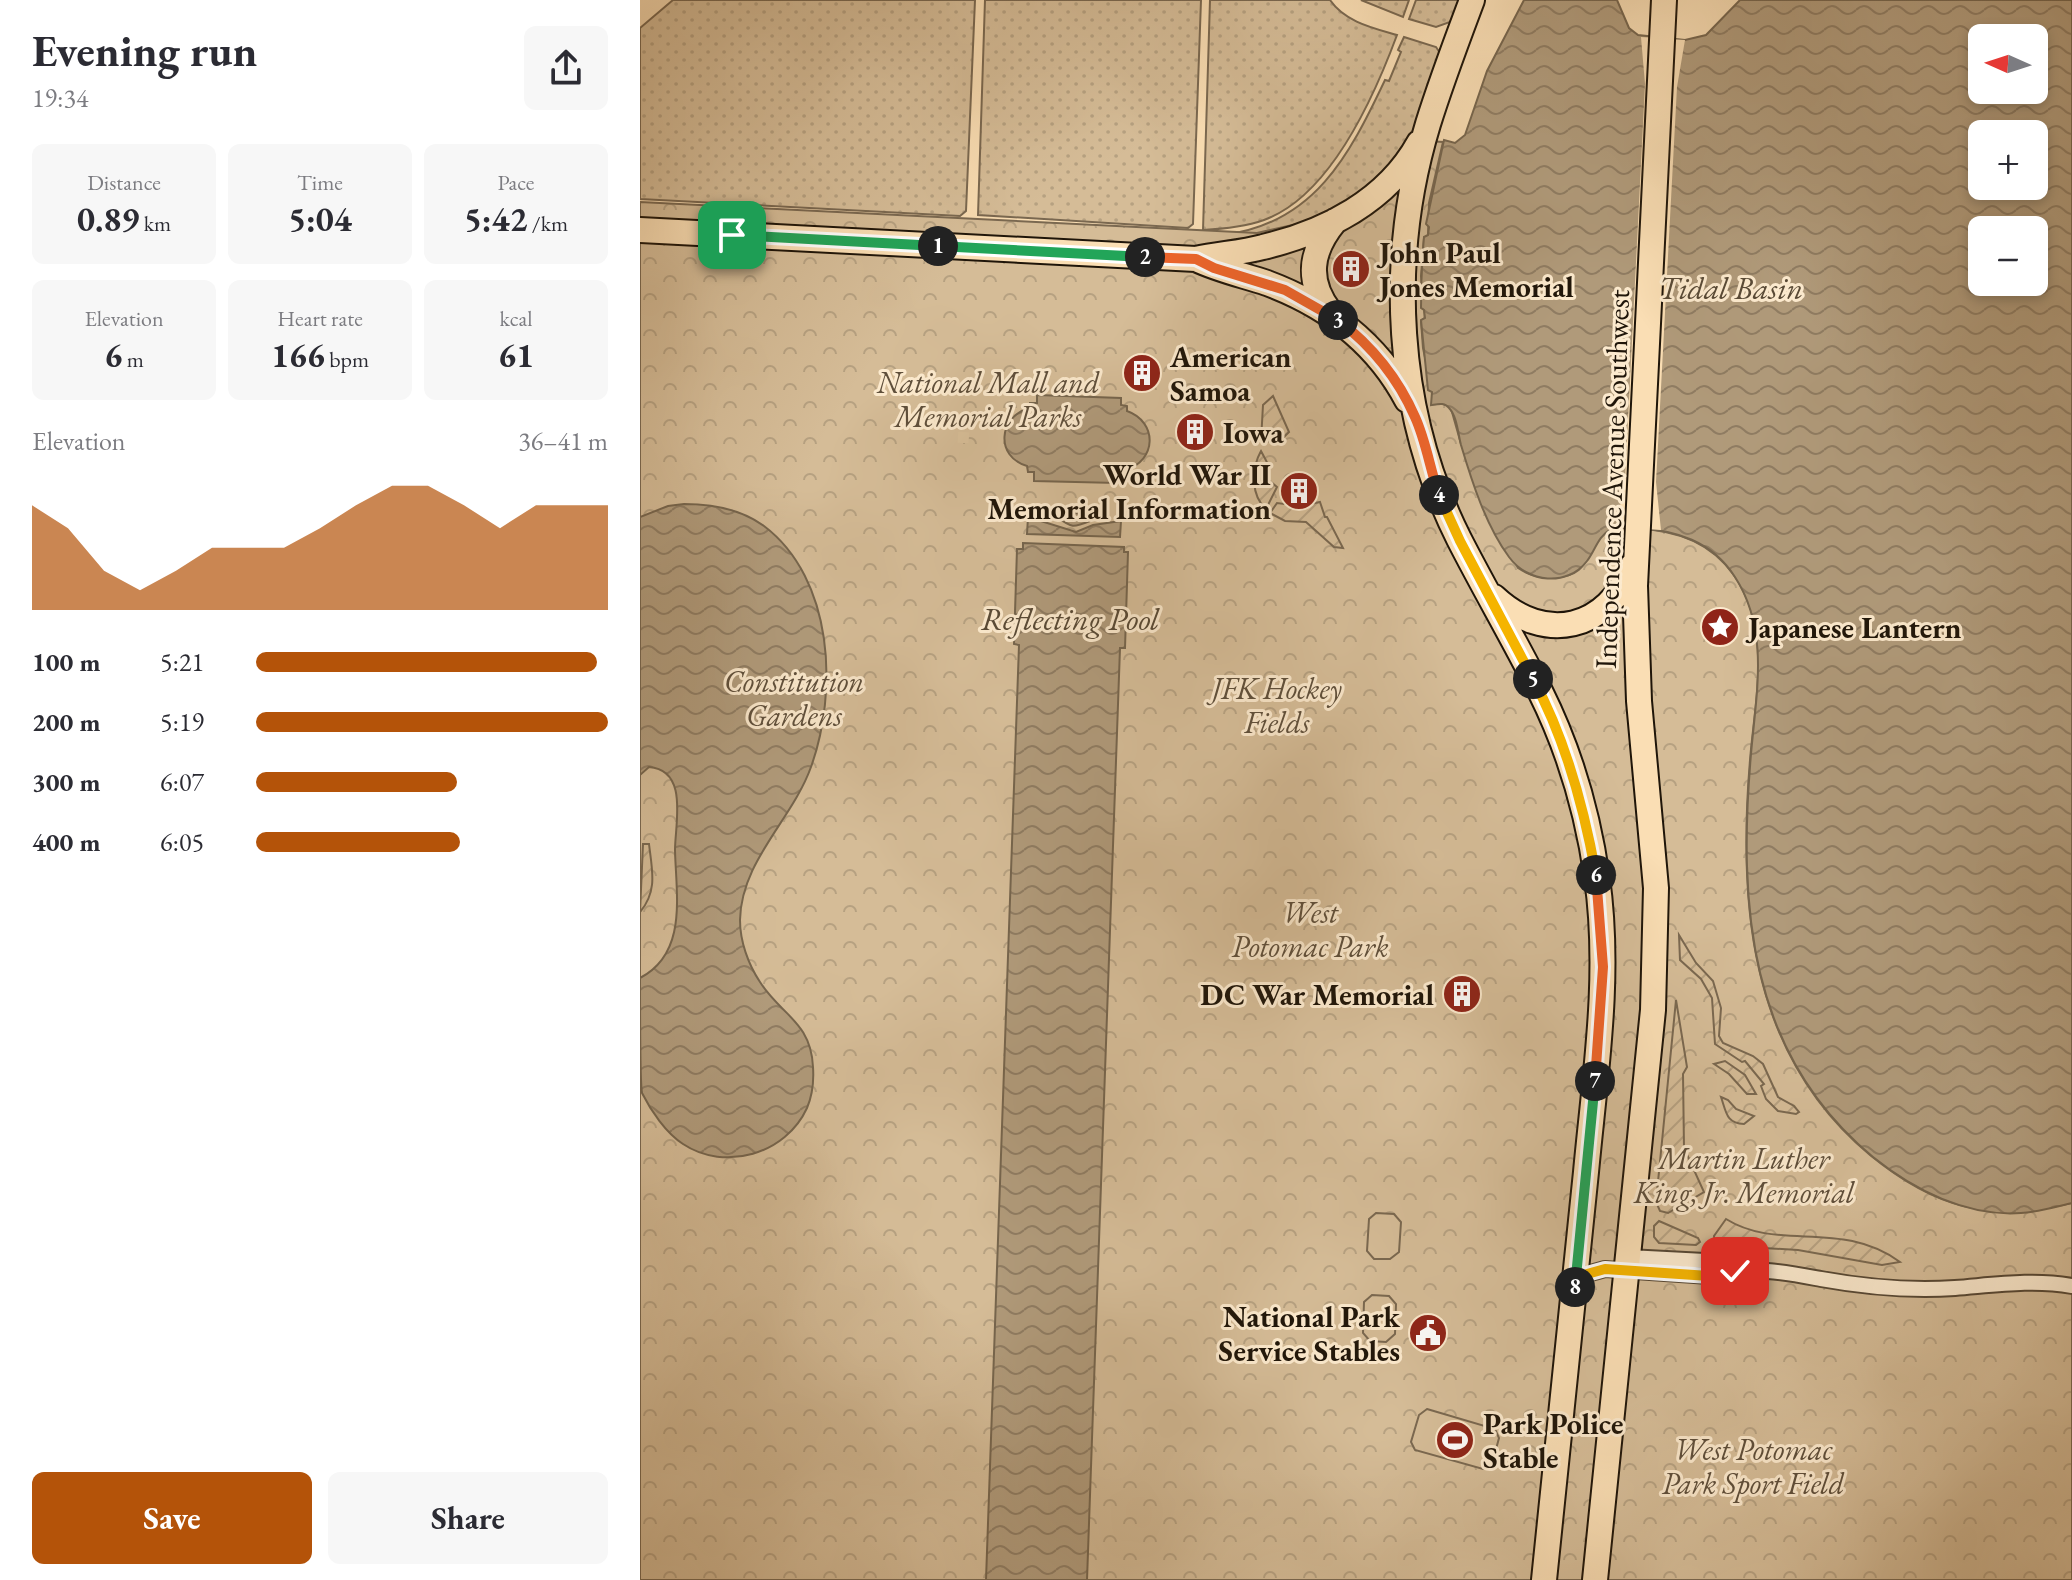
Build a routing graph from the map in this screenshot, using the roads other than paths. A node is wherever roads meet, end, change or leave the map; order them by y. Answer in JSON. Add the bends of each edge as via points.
{"nodes":[{"id":1,"x":1663,"y":2,"type":"edge"},
{"id":2,"x":1472,"y":6,"type":"edge"},
{"id":3,"x":1427,"y":127,"type":"junction"},
{"id":4,"x":1335,"y":221,"type":"junction"},
{"id":5,"x":640,"y":230,"type":"edge"},
{"id":6,"x":1196,"y":259,"type":"junction"},
{"id":7,"x":1333,"y":316,"type":"junction"},
{"id":8,"x":1417,"y":420,"type":"junction"},
{"id":9,"x":1636,"y":556,"type":"junction"},
{"id":10,"x":1487,"y":590,"type":"junction"},
{"id":11,"x":1627,"y":1264,"type":"junction"},
{"id":12,"x":2072,"y":1286,"type":"edge"},
{"id":13,"x":1574,"y":1292,"type":"junction"},
{"id":14,"x":1544,"y":1580,"type":"edge"},
{"id":15,"x":1595,"y":1580,"type":"edge"}],
"edges":[{"from":1,"to":9,"type":"main road","name":"Independence Avenue Southwest"},
{"from":2,"to":3,"type":"main road"},
{"from":3,"to":4,"type":"main road","via":[[1392,180]]},
{"from":3,"to":8,"type":"main road","via":[[1404,269],[1404,330]]},
{"from":4,"to":6,"type":"main road","via":[[1261,248]]},
{"from":4,"to":7,"type":"main road","via":[[1316,251],[1313,272],[1317,291]]},
{"from":5,"to":6,"type":"main road"},
{"from":6,"to":7,"type":"main road","via":[[1285,290]]},
{"from":7,"to":8,"type":"main road","via":[[1380,358]]},
{"from":8,"to":10,"type":"main road","via":[[1440,496]]},
{"from":9,"to":10,"type":"main road","via":[[1616,597],[1578,622],[1535,623],[1511,612]]},
{"from":9,"to":11,"type":"main road","name":"Independence Avenue Southwest","via":[[1637,669],[1656,919],[1653,1010]]},
{"from":10,"to":13,"type":"main road","via":[[1554,724],[1582,803],[1597,879],[1603,967],[1600,1025]]},
{"from":11,"to":12,"type":"street","via":[[1724,1277],[1735,1271],[1799,1275],[1887,1288]]},
{"from":11,"to":13,"type":"street","via":[[1595,1270]]},
{"from":11,"to":15,"type":"main road","name":"Independence Avenue Southwest"},
{"from":13,"to":14,"type":"main road"}]}
